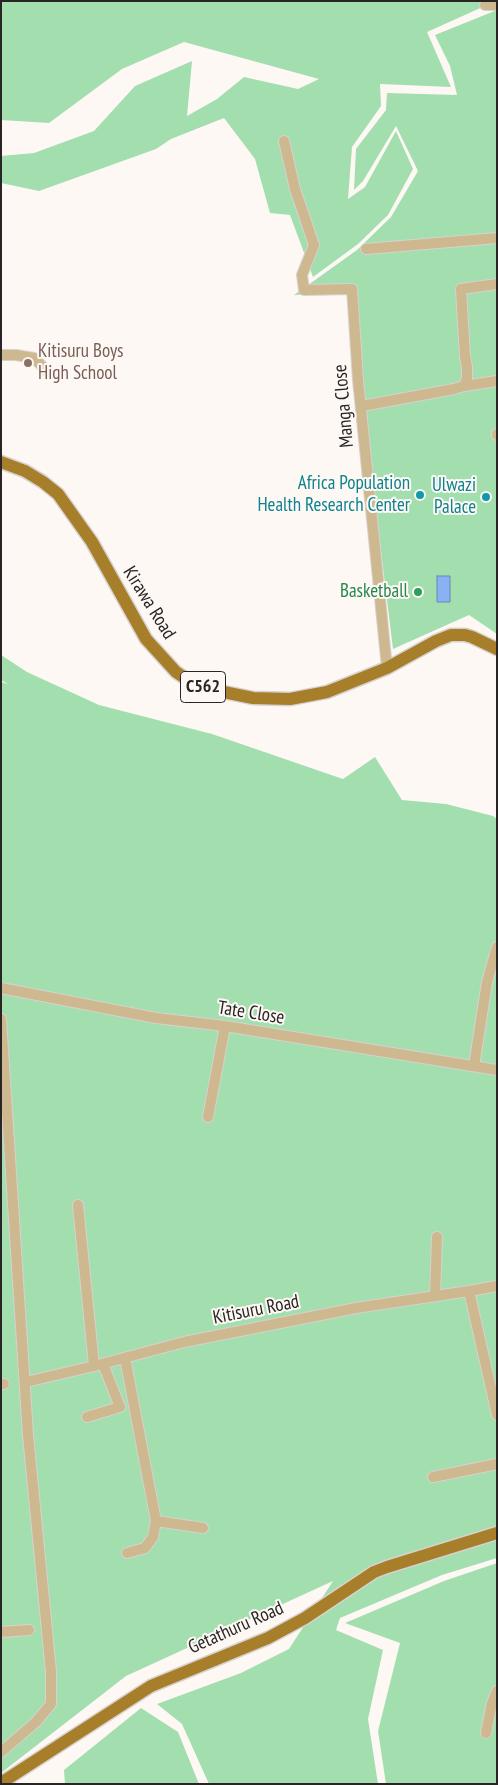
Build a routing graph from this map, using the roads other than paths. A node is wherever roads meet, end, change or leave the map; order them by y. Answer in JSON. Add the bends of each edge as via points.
{"nodes":[{"id":1,"x":497,"y":4,"type":"edge"},
{"id":2,"x":486,"y":5,"type":"dead end"},
{"id":3,"x":284,"y":141,"type":"dead end"},
{"id":4,"x":497,"y":238,"type":"edge"},
{"id":5,"x":366,"y":249,"type":"dead end"},
{"id":6,"x":497,"y":284,"type":"edge"},
{"id":7,"x":1,"y":355,"type":"edge"},
{"id":8,"x":48,"y":372,"type":"dead end"},
{"id":9,"x":497,"y":381,"type":"edge"},
{"id":10,"x":464,"y":386,"type":"junction"},
{"id":11,"x":362,"y":406,"type":"junction"},
{"id":12,"x":1,"y":462,"type":"edge"},
{"id":13,"x":497,"y":649,"type":"edge"},
{"id":14,"x":387,"y":668,"type":"junction"},
{"id":15,"x":497,"y":947,"type":"edge"},
{"id":16,"x":1,"y":988,"type":"edge"},
{"id":17,"x":1,"y":1019,"type":"edge"},
{"id":18,"x":225,"y":1026,"type":"junction"},
{"id":19,"x":474,"y":1066,"type":"junction"},
{"id":20,"x":497,"y":1070,"type":"edge"},
{"id":21,"x":208,"y":1117,"type":"dead end"},
{"id":22,"x":78,"y":1204,"type":"dead end"},
{"id":23,"x":437,"y":1237,"type":"dead end"},
{"id":24,"x":497,"y":1286,"type":"edge"},
{"id":25,"x":469,"y":1291,"type":"junction"},
{"id":26,"x":435,"y":1296,"type":"junction"},
{"id":27,"x":125,"y":1358,"type":"junction"},
{"id":28,"x":98,"y":1365,"type":"junction"},
{"id":29,"x":26,"y":1382,"type":"junction"},
{"id":30,"x":497,"y":1415,"type":"edge"},
{"id":31,"x":87,"y":1417,"type":"dead end"},
{"id":32,"x":497,"y":1464,"type":"edge"},
{"id":33,"x":433,"y":1477,"type":"dead end"},
{"id":34,"x":156,"y":1520,"type":"junction"},
{"id":35,"x":203,"y":1528,"type":"dead end"},
{"id":36,"x":497,"y":1533,"type":"edge"},
{"id":37,"x":127,"y":1553,"type":"dead end"},
{"id":38,"x":29,"y":1630,"type":"dead end"},
{"id":39,"x":1,"y":1632,"type":"edge"},
{"id":40,"x":497,"y":1692,"type":"edge"},
{"id":41,"x":486,"y":1733,"type":"dead end"},
{"id":42,"x":1,"y":1752,"type":"edge"},
{"id":43,"x":1,"y":1783,"type":"edge"}],
"edges":[{"from":1,"to":2,"type":"street"},
{"from":3,"to":11,"type":"street","name":"Manga Close","via":[[295,189],[314,245],[302,275],[304,290],[352,289]]},
{"from":4,"to":5,"type":"street"},
{"from":6,"to":10,"type":"street","via":[[461,289],[467,367]]},
{"from":7,"to":8,"type":"street","via":[[34,358]]},
{"from":9,"to":10,"type":"street"},
{"from":10,"to":11,"type":"street"},
{"from":11,"to":14,"type":"street","name":"Manga Close"},
{"from":12,"to":14,"type":"main road","name":"Kirawa Road","number":"C562","via":[[43,482],[58,494],[92,542],[146,639],[176,672],[191,682],[252,698],[290,699],[327,692]]},
{"from":13,"to":14,"type":"main road","name":"Kirawa Road","number":"C562","via":[[472,636],[451,635]]},
{"from":15,"to":19,"type":"street","via":[[487,982]]},
{"from":16,"to":18,"type":"street","name":"Tate Close","via":[[156,1018]]},
{"from":17,"to":29,"type":"street"},
{"from":18,"to":19,"type":"street","name":"Tate Close"},
{"from":18,"to":21,"type":"street"},
{"from":19,"to":20,"type":"street","name":"Tate Close"},
{"from":22,"to":28,"type":"street"},
{"from":23,"to":26,"type":"street"},
{"from":24,"to":25,"type":"street","name":"Kitisuru Road"},
{"from":25,"to":26,"type":"street","name":"Kitisuru Road"},
{"from":25,"to":30,"type":"street"},
{"from":26,"to":27,"type":"street","name":"Kitisuru Road","via":[[291,1320]]},
{"from":27,"to":28,"type":"street","name":"Kitisuru Road"},
{"from":27,"to":34,"type":"street"},
{"from":28,"to":29,"type":"street","name":"Kitisuru Road"},
{"from":28,"to":31,"type":"street","via":[[120,1407]]},
{"from":29,"to":42,"type":"street","via":[[51,1704],[36,1722]]},
{"from":32,"to":33,"type":"street"},
{"from":34,"to":35,"type":"street"},
{"from":34,"to":37,"type":"street","via":[[153,1537],[145,1548]]},
{"from":36,"to":43,"type":"main road","name":"Getathuru Road","via":[[374,1572],[305,1618],[268,1638],[151,1686]]},
{"from":38,"to":39,"type":"street"},
{"from":40,"to":41,"type":"street"}]}
